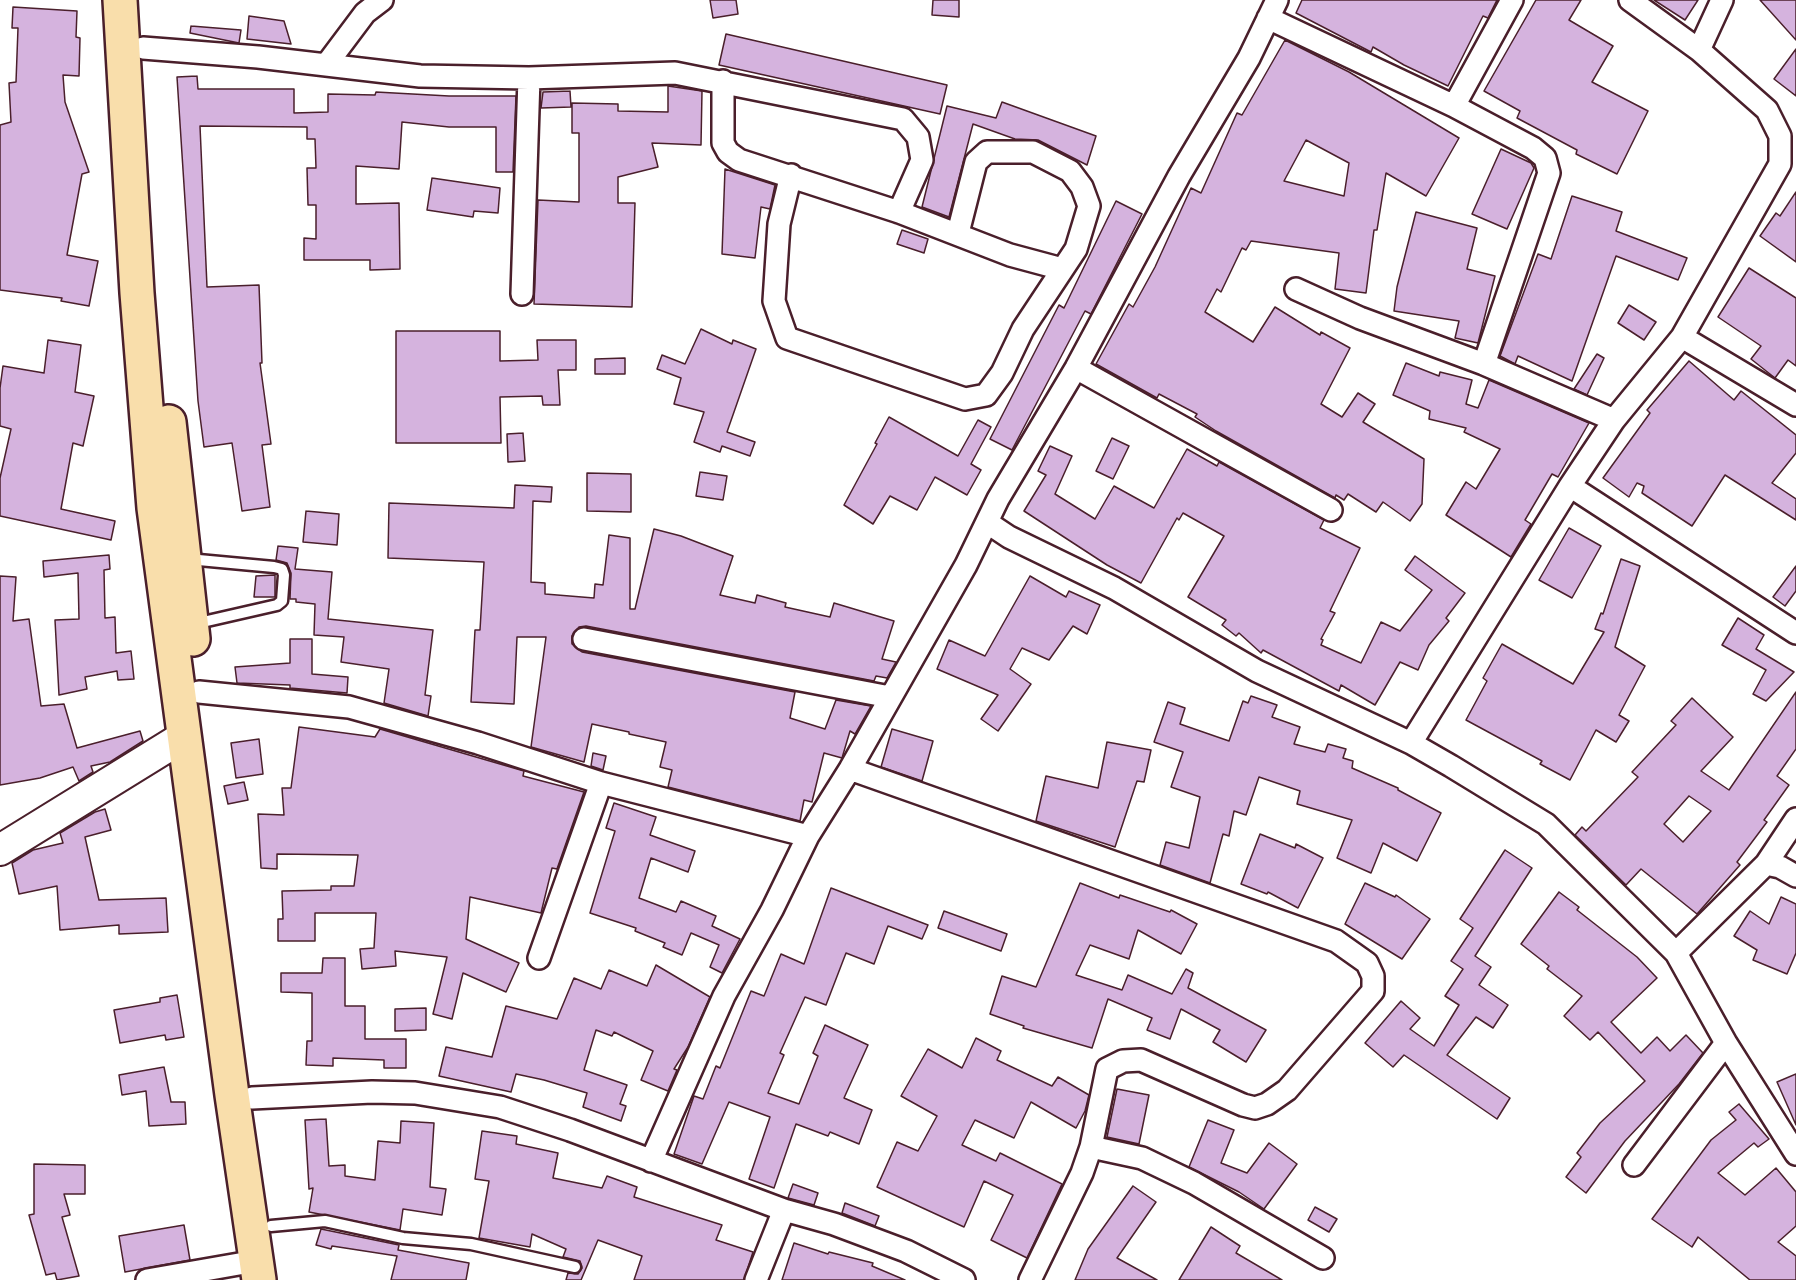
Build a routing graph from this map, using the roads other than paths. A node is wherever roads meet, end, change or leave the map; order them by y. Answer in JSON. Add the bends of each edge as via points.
{"nodes":[{"id":1,"x":120,"y":0,"type":"edge"},
{"id":2,"x":141,"y":0,"type":"edge"},
{"id":3,"x":381,"y":0,"type":"edge"},
{"id":4,"x":1512,"y":0,"type":"edge"},
{"id":5,"x":1630,"y":0,"type":"edge"},
{"id":6,"x":1722,"y":0,"type":"edge"},
{"id":7,"x":1272,"y":9,"type":"edge"},
{"id":8,"x":143,"y":48,"type":"junction"},
{"id":9,"x":1699,"y":50,"type":"junction"},
{"id":10,"x":326,"y":65,"type":"junction"},
{"id":11,"x":529,"y":78,"type":"junction"},
{"id":12,"x":723,"y":81,"type":"junction"},
{"id":13,"x":1454,"y":106,"type":"junction"},
{"id":14,"x":791,"y":175,"type":"junction"},
{"id":15,"x":899,"y":212,"type":"junction"},
{"id":16,"x":958,"y":233,"type":"junction"},
{"id":17,"x":1062,"y":269,"type":"junction"},
{"id":18,"x":1296,"y":289,"type":"dead end"},
{"id":19,"x":522,"y":294,"type":"dead end"},
{"id":20,"x":1682,"y":338,"type":"junction"},
{"id":21,"x":1484,"y":364,"type":"junction"},
{"id":22,"x":1076,"y":368,"type":"junction"},
{"id":23,"x":1796,"y":405,"type":"edge"},
{"id":24,"x":1614,"y":420,"type":"junction"},
{"id":25,"x":1570,"y":486,"type":"junction"},
{"id":26,"x":1331,"y":510,"type":"dead end"},
{"id":27,"x":988,"y":523,"type":"junction"},
{"id":28,"x":184,"y":558,"type":"junction"},
{"id":29,"x":191,"y":625,"type":"junction"},
{"id":30,"x":1796,"y":633,"type":"edge"},
{"id":31,"x":584,"y":639,"type":"dead end"},
{"id":32,"x":199,"y":692,"type":"junction"},
{"id":33,"x":890,"y":697,"type":"junction"},
{"id":34,"x":183,"y":737,"type":"junction"},
{"id":35,"x":1411,"y":743,"type":"junction"},
{"id":36,"x":850,"y":769,"type":"junction"},
{"id":37,"x":601,"y":783,"type":"junction"},
{"id":38,"x":1796,"y":819,"type":"edge"},
{"id":39,"x":808,"y":836,"type":"junction"},
{"id":40,"x":0,"y":850,"type":"edge"},
{"id":41,"x":1766,"y":864,"type":"junction"},
{"id":42,"x":1796,"y":876,"type":"edge"},
{"id":43,"x":1676,"y":952,"type":"junction"},
{"id":44,"x":540,"y":958,"type":"dead end"},
{"id":45,"x":1726,"y":1043,"type":"junction"},
{"id":46,"x":252,"y":1098,"type":"junction"},
{"id":47,"x":1091,"y":1147,"type":"junction"},
{"id":48,"x":1796,"y":1154,"type":"edge"},
{"id":49,"x":651,"y":1161,"type":"junction"},
{"id":50,"x":1634,"y":1165,"type":"dead end"},
{"id":51,"x":784,"y":1210,"type":"junction"},
{"id":52,"x":271,"y":1226,"type":"junction"},
{"id":53,"x":1323,"y":1258,"type":"dead end"},
{"id":54,"x":575,"y":1267,"type":"dead end"},
{"id":55,"x":265,"y":1274,"type":"edge"},
{"id":56,"x":147,"y":1280,"type":"edge"},
{"id":57,"x":756,"y":1280,"type":"edge"},
{"id":58,"x":964,"y":1280,"type":"edge"},
{"id":59,"x":1029,"y":1280,"type":"edge"}],
"edges":[{"from":1,"to":34,"type":"main road","via":[[154,508]]},
{"from":2,"to":8,"type":"main road"},
{"from":3,"to":10,"type":"street","via":[[365,13]]},
{"from":4,"to":13,"type":"street"},
{"from":5,"to":9,"type":"street"},
{"from":6,"to":9,"type":"street"},
{"from":7,"to":13,"type":"street"},
{"from":7,"to":22,"type":"street","via":[[1249,58],[1179,176]]},
{"from":8,"to":10,"type":"street"},
{"from":8,"to":28,"type":"main road","via":[[162,348]]},
{"from":9,"to":20,"type":"street","via":[[1767,110],[1780,136],[1780,164]]},
{"from":10,"to":11,"type":"street","via":[[420,76]]},
{"from":11,"to":12,"type":"street","via":[[675,73]]},
{"from":11,"to":19,"type":"street"},
{"from":12,"to":14,"type":"street","via":[[723,142],[728,152],[739,160]]},
{"from":12,"to":15,"type":"street","via":[[903,119],[918,137],[922,160]]},
{"from":13,"to":21,"type":"street","via":[[1533,148],[1545,158],[1549,173]]},
{"from":14,"to":15,"type":"street"},
{"from":14,"to":17,"type":"street","via":[[779,224],[774,301],[787,338],[965,399],[986,395]]},
{"from":15,"to":16,"type":"street"},
{"from":16,"to":17,"type":"street","via":[[1010,255]]},
{"from":16,"to":17,"type":"street","via":[[976,162],[987,152],[1033,152],[1070,171],[1089,206],[1076,249]]},
{"from":18,"to":21,"type":"street","via":[[1360,318]]},
{"from":20,"to":23,"type":"street"},
{"from":20,"to":24,"type":"street"},
{"from":21,"to":24,"type":"street"},
{"from":22,"to":26,"type":"street"},
{"from":22,"to":27,"type":"street"},
{"from":24,"to":25,"type":"street"},
{"from":25,"to":30,"type":"street"},
{"from":25,"to":35,"type":"street"},
{"from":27,"to":33,"type":"street"},
{"from":27,"to":35,"type":"street","via":[[1114,588],[1257,671]]},
{"from":28,"to":29,"type":"main road"},
{"from":28,"to":29,"type":"lane","via":[[273,567],[282,569],[284,575],[282,601],[277,605]]},
{"from":29,"to":32,"type":"main road"},
{"from":31,"to":33,"type":"street"},
{"from":32,"to":37,"type":"street","via":[[349,707]]},
{"from":32,"to":46,"type":"main road"},
{"from":33,"to":36,"type":"street"},
{"from":34,"to":40,"type":"street"},
{"from":34,"to":55,"type":"main road"},
{"from":35,"to":43,"type":"street","via":[[1546,825]]},
{"from":36,"to":39,"type":"street"},
{"from":36,"to":47,"type":"street","via":[[1336,941],[1367,963],[1373,976],[1373,991],[1287,1090],[1267,1104],[1255,1108],[1243,1105],[1141,1060],[1123,1061],[1107,1069]]},
{"from":37,"to":39,"type":"street"},
{"from":37,"to":44,"type":"street"},
{"from":38,"to":41,"type":"street"},
{"from":39,"to":49,"type":"street","via":[[724,996]]},
{"from":41,"to":42,"type":"street"},
{"from":41,"to":43,"type":"street"},
{"from":43,"to":45,"type":"street"},
{"from":45,"to":48,"type":"street"},
{"from":45,"to":50,"type":"street"},
{"from":46,"to":49,"type":"street","via":[[372,1092],[460,1099],[500,1107]]},
{"from":46,"to":52,"type":"main road"},
{"from":47,"to":53,"type":"street","via":[[1142,1158]]},
{"from":47,"to":59,"type":"street"},
{"from":49,"to":51,"type":"street"},
{"from":51,"to":57,"type":"street"},
{"from":51,"to":58,"type":"street","via":[[906,1251]]},
{"from":52,"to":54,"type":"lane","via":[[325,1221],[403,1238],[471,1244]]},
{"from":52,"to":55,"type":"main road"},
{"from":55,"to":56,"type":"street"}]}
